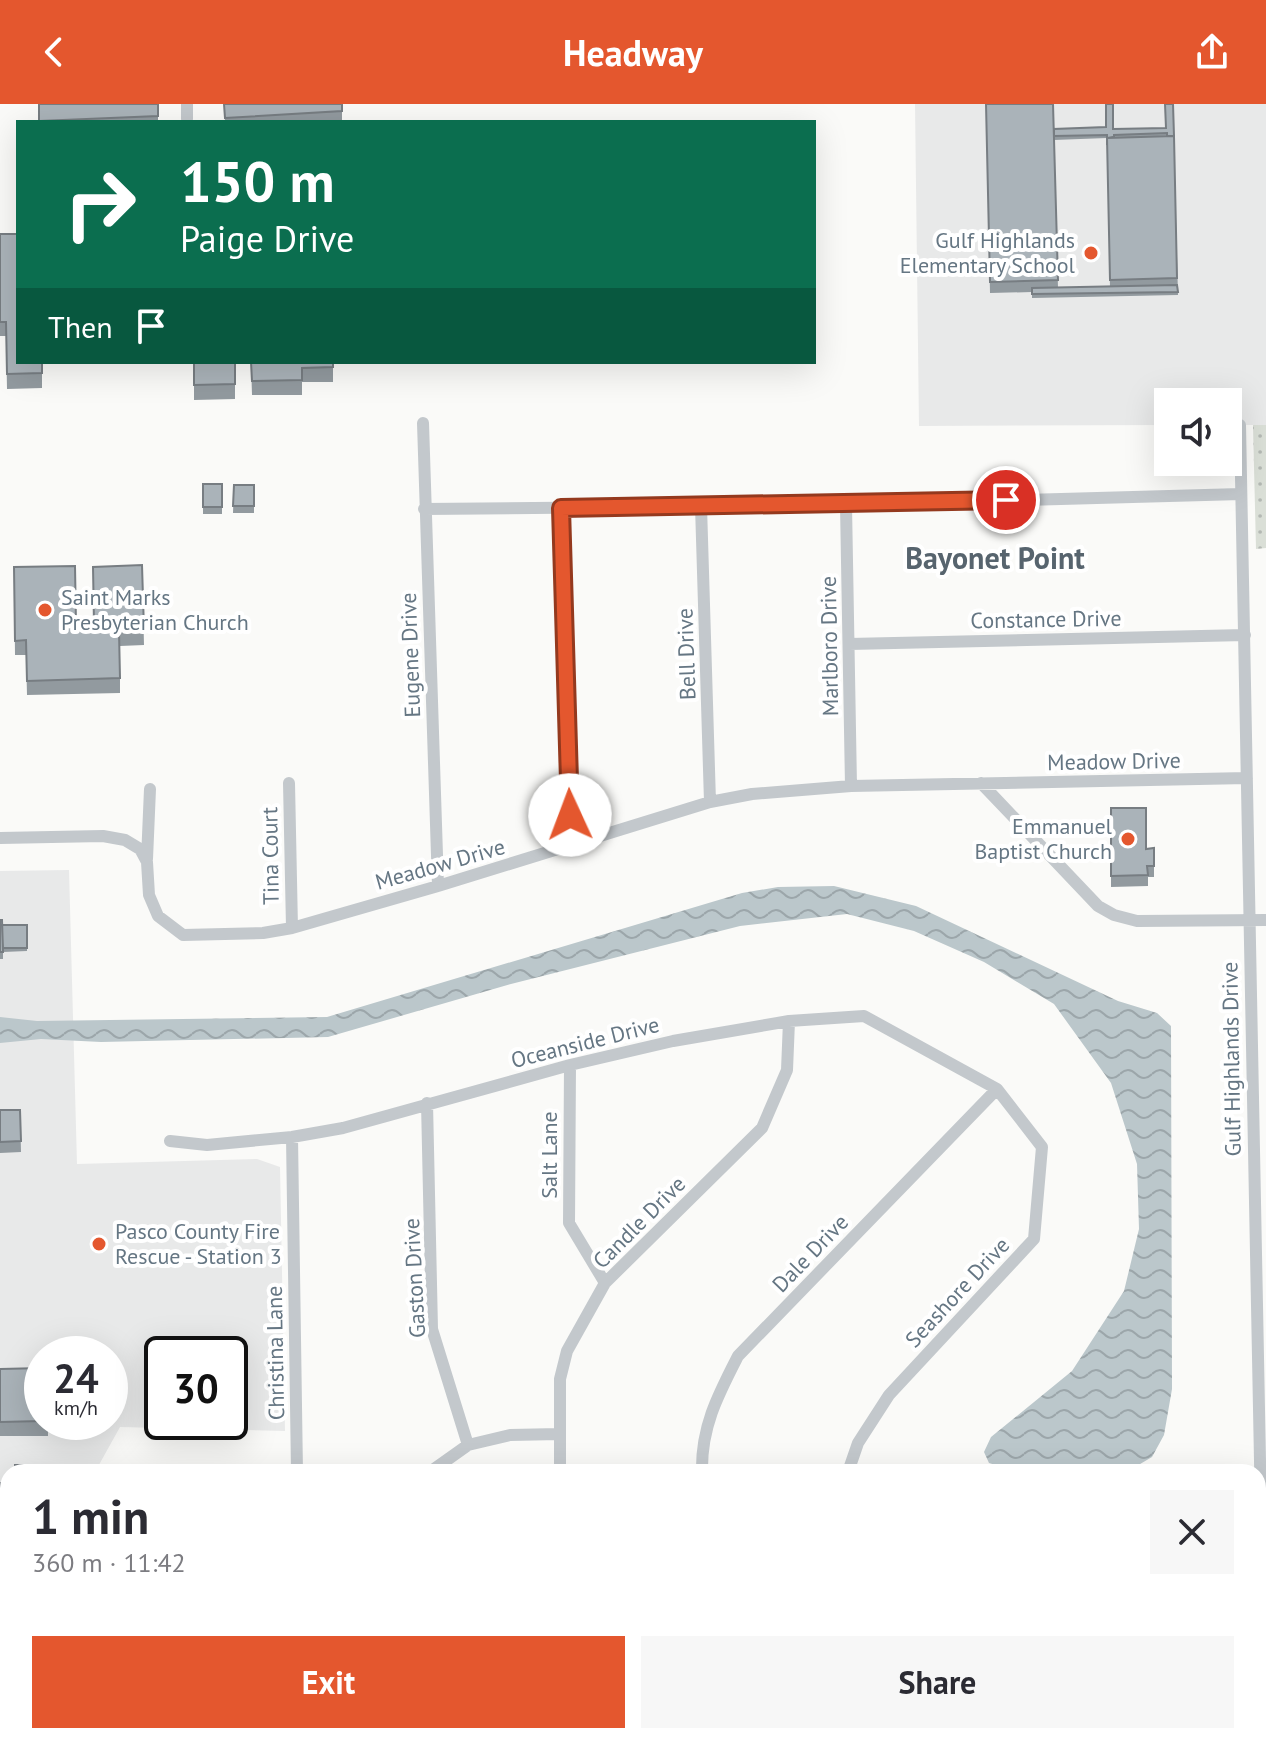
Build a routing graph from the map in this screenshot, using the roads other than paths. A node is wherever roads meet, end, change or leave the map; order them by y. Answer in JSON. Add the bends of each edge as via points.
{"nodes":[{"id":1,"x":187,"y":104,"type":"edge"},
{"id":2,"x":187,"y":119,"type":"dead end"},
{"id":3,"x":423,"y":423,"type":"dead end"},
{"id":4,"x":1241,"y":476,"type":"edge"},
{"id":5,"x":1241,"y":494,"type":"junction"},
{"id":6,"x":846,"y":505,"type":"junction"},
{"id":7,"x":701,"y":506,"type":"junction"},
{"id":8,"x":561,"y":508,"type":"junction"},
{"id":9,"x":424,"y":509,"type":"junction"},
{"id":10,"x":1245,"y":635,"type":"junction"},
{"id":11,"x":849,"y":644,"type":"junction"},
{"id":12,"x":1247,"y":778,"type":"junction"},
{"id":13,"x":289,"y":783,"type":"dead end"},
{"id":14,"x":981,"y":783,"type":"junction"},
{"id":15,"x":851,"y":786,"type":"junction"},
{"id":16,"x":150,"y":789,"type":"dead end"},
{"id":17,"x":710,"y":802,"type":"junction"},
{"id":18,"x":0,"y":838,"type":"edge"},
{"id":19,"x":571,"y":846,"type":"junction"},
{"id":20,"x":147,"y":862,"type":"junction"},
{"id":21,"x":438,"y":886,"type":"junction"},
{"id":22,"x":1249,"y":920,"type":"junction"},
{"id":23,"x":1266,"y":920,"type":"edge"},
{"id":24,"x":292,"y":928,"type":"junction"},
{"id":25,"x":789,"y":1021,"type":"junction"},
{"id":26,"x":570,"y":1065,"type":"junction"},
{"id":27,"x":997,"y":1089,"type":"junction"},
{"id":28,"x":427,"y":1103,"type":"junction"},
{"id":29,"x":292,"y":1137,"type":"junction"},
{"id":30,"x":170,"y":1141,"type":"dead end"},
{"id":31,"x":605,"y":1283,"type":"junction"},
{"id":32,"x":559,"y":1434,"type":"junction"},
{"id":33,"x":468,"y":1445,"type":"junction"},
{"id":34,"x":297,"y":1464,"type":"edge"},
{"id":35,"x":441,"y":1464,"type":"edge"},
{"id":36,"x":560,"y":1464,"type":"edge"},
{"id":37,"x":702,"y":1464,"type":"edge"},
{"id":38,"x":851,"y":1464,"type":"edge"},
{"id":39,"x":1260,"y":1464,"type":"edge"},
{"id":40,"x":69,"y":1744,"type":"edge"},
{"id":41,"x":145,"y":1744,"type":"edge"}],
"edges":[{"from":1,"to":2,"type":"street"},
{"from":3,"to":9,"type":"street","name":"Eugene Drive"},
{"from":4,"to":5,"type":"street","name":"Gulf Highlands Drive"},
{"from":5,"to":6,"type":"street"},
{"from":5,"to":10,"type":"street","name":"Gulf Highlands Drive"},
{"from":6,"to":7,"type":"street"},
{"from":6,"to":11,"type":"street","name":"Marlboro Drive"},
{"from":7,"to":8,"type":"street"},
{"from":7,"to":17,"type":"street","name":"Bell Drive"},
{"from":8,"to":9,"type":"street"},
{"from":8,"to":19,"type":"street"},
{"from":9,"to":21,"type":"street","name":"Eugene Drive"},
{"from":10,"to":11,"type":"street","name":"Constance Drive"},
{"from":10,"to":12,"type":"street","name":"Gulf Highlands Drive"},
{"from":11,"to":15,"type":"street","name":"Marlboro Drive"},
{"from":12,"to":14,"type":"street","name":"Meadow Drive"},
{"from":12,"to":22,"type":"street","name":"Gulf Highlands Drive"},
{"from":13,"to":24,"type":"street","name":"Tina Court"},
{"from":14,"to":15,"type":"street","name":"Meadow Drive"},
{"from":14,"to":22,"type":"street","via":[[1098,906],[1114,915],[1137,921]]},
{"from":15,"to":17,"type":"street","name":"Meadow Drive"},
{"from":16,"to":20,"type":"street","name":"Meadow Drive"},
{"from":17,"to":19,"type":"street","name":"Meadow Drive"},
{"from":18,"to":20,"type":"street","via":[[114,838],[140,849]]},
{"from":19,"to":21,"type":"street","name":"Meadow Drive"},
{"from":20,"to":24,"type":"street","name":"Meadow Drive","via":[[149,895],[158,916],[183,935]]},
{"from":21,"to":24,"type":"street","name":"Meadow Drive"},
{"from":22,"to":23,"type":"street"},
{"from":22,"to":39,"type":"street","name":"Gulf Highlands Drive"},
{"from":25,"to":26,"type":"street","name":"Oceanside Drive"},
{"from":25,"to":27,"type":"street","name":"Oceanside Drive","via":[[864,1016]]},
{"from":25,"to":31,"type":"street","name":"Candle Drive","via":[[787,1070],[762,1128]]},
{"from":26,"to":28,"type":"street","name":"Oceanside Drive"},
{"from":26,"to":31,"type":"street","name":"Salt Lane","via":[[569,1223]]},
{"from":27,"to":37,"type":"street","name":"Dale Drive","via":[[738,1356],[713,1404]]},
{"from":27,"to":38,"type":"street","name":"Seashore Drive","via":[[1042,1147],[1034,1239],[889,1395]]},
{"from":28,"to":29,"type":"street","name":"Oceanside Drive"},
{"from":28,"to":33,"type":"street","name":"Gaston Drive","via":[[432,1329]]},
{"from":29,"to":30,"type":"street","name":"Oceanside Drive","via":[[207,1145]]},
{"from":29,"to":34,"type":"street","name":"Christina Lane"},
{"from":31,"to":32,"type":"street","name":"Candle Drive","via":[[567,1351],[560,1379]]},
{"from":32,"to":33,"type":"street","via":[[510,1435]]},
{"from":32,"to":36,"type":"street","name":"Candle Drive"},
{"from":33,"to":35,"type":"street"},
{"from":40,"to":41,"type":"street"}]}
